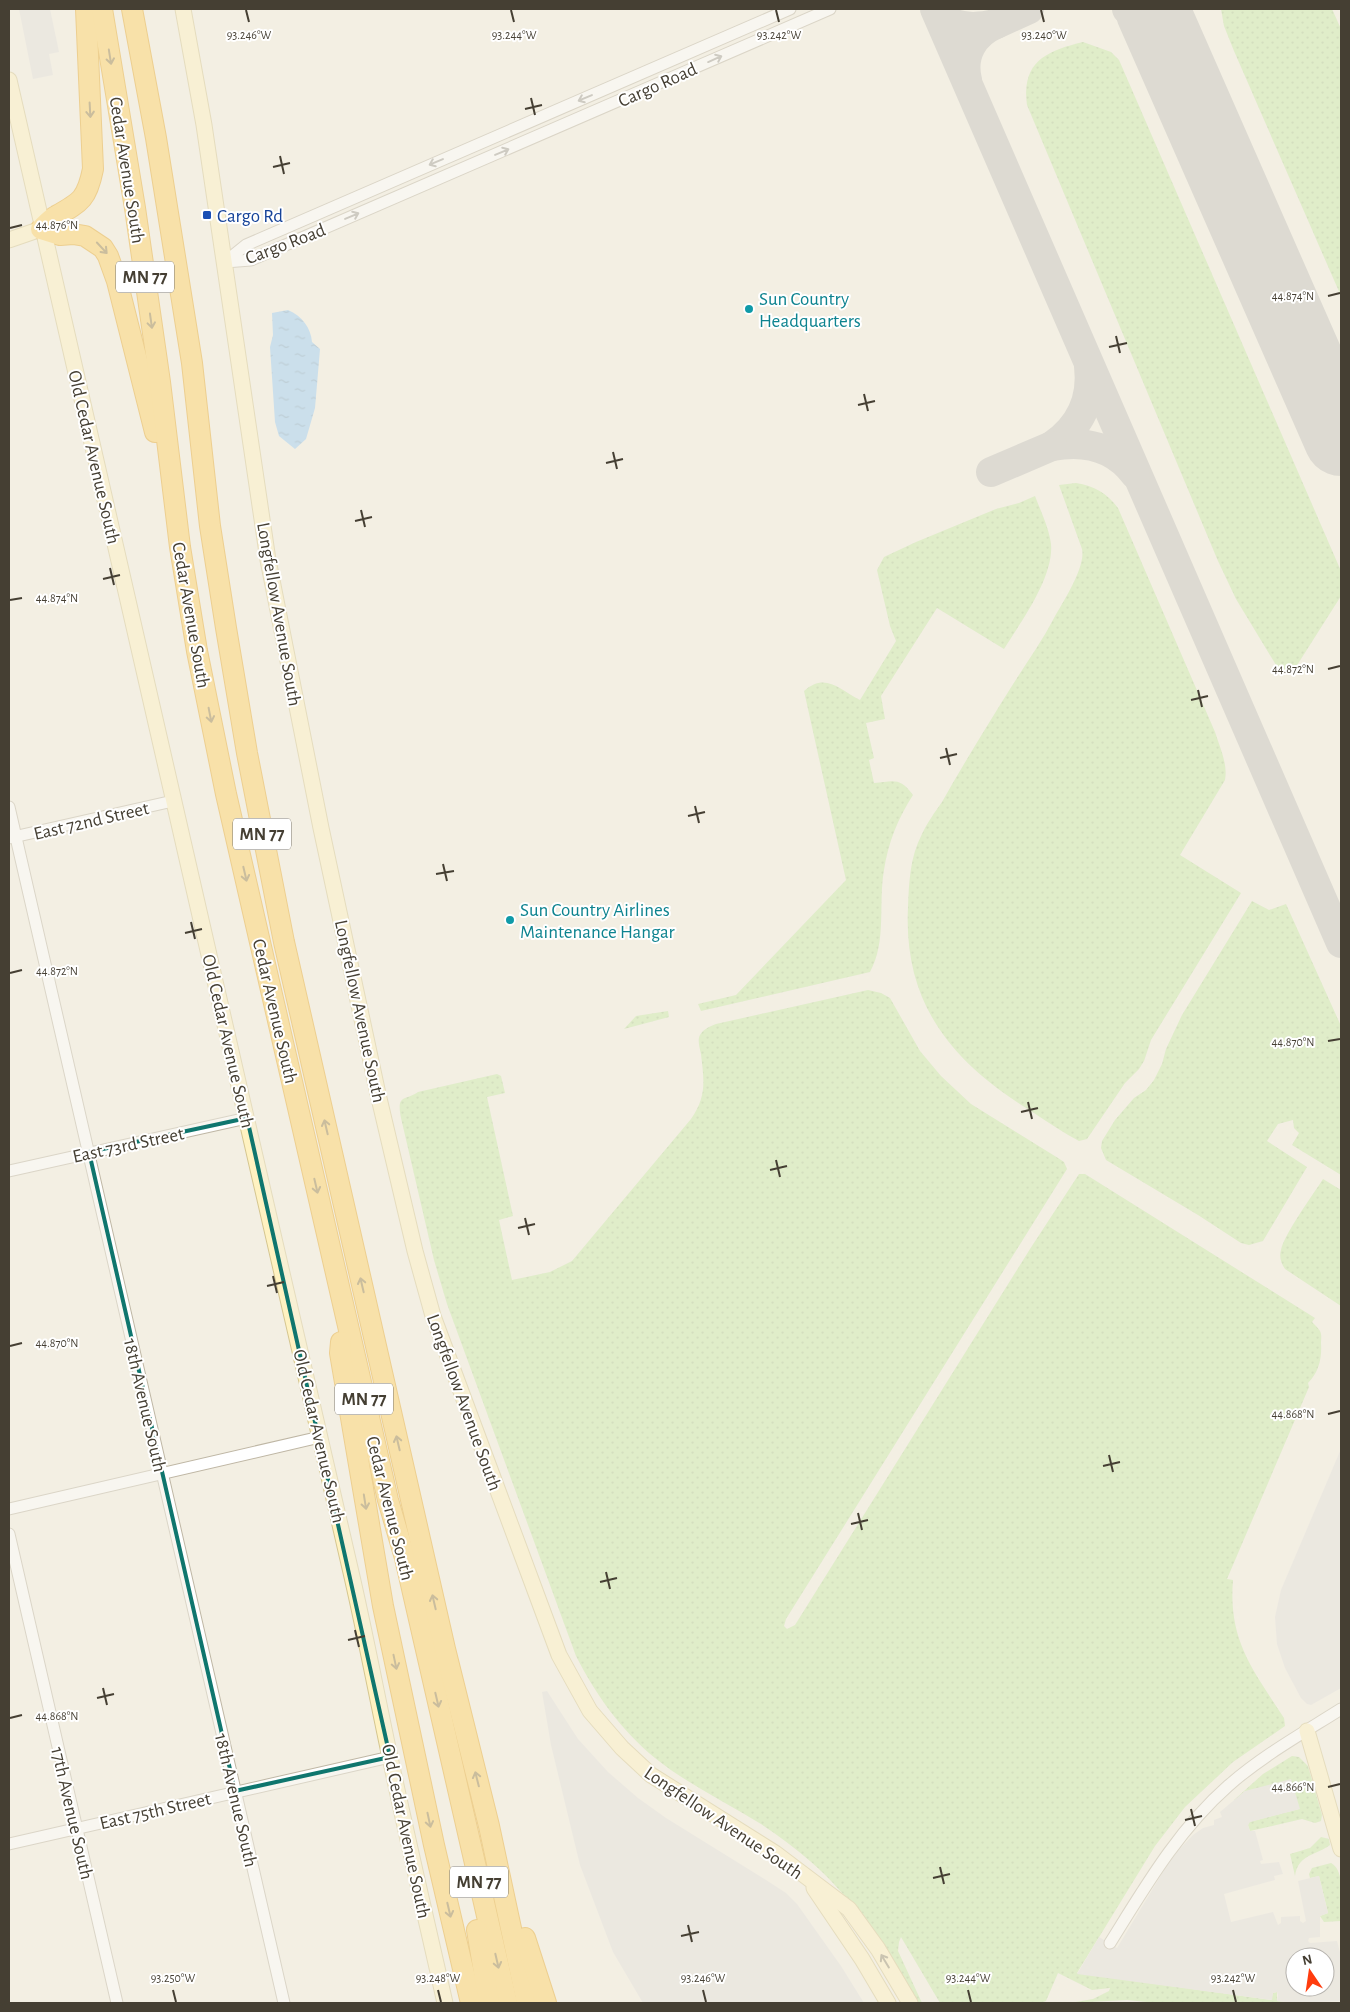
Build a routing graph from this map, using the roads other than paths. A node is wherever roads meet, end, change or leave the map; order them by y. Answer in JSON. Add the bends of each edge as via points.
{"nodes":[{"id":1,"x":86,"y":9,"type":"edge"},
{"id":2,"x":102,"y":9,"type":"edge"},
{"id":3,"x":132,"y":9,"type":"edge"},
{"id":4,"x":183,"y":9,"type":"edge"},
{"id":5,"x":790,"y":9,"type":"edge"},
{"id":6,"x":830,"y":9,"type":"edge"},
{"id":7,"x":9,"y":80,"type":"edge"},
{"id":8,"x":41,"y":229,"type":"junction"},
{"id":9,"x":9,"y":240,"type":"edge"},
{"id":10,"x":225,"y":262,"type":"junction"},
{"id":11,"x":180,"y":547,"type":"junction"},
{"id":12,"x":173,"y":802,"type":"junction"},
{"id":13,"x":9,"y":807,"type":"edge"},
{"id":14,"x":12,"y":838,"type":"edge"},
{"id":15,"x":247,"y":1118,"type":"junction"},
{"id":16,"x":89,"y":1152,"type":"junction"},
{"id":17,"x":9,"y":1171,"type":"edge"},
{"id":18,"x":341,"y":1298,"type":"junction"},
{"id":19,"x":320,"y":1437,"type":"junction"},
{"id":20,"x":162,"y":1473,"type":"junction"},
{"id":21,"x":9,"y":1509,"type":"edge"},
{"id":22,"x":9,"y":1534,"type":"edge"},
{"id":23,"x":1341,"y":1709,"type":"edge"},
{"id":24,"x":1307,"y":1731,"type":"junction"},
{"id":25,"x":390,"y":1757,"type":"junction"},
{"id":26,"x":451,"y":1760,"type":"junction"},
{"id":27,"x":235,"y":1791,"type":"junction"},
{"id":28,"x":489,"y":1826,"type":"junction"},
{"id":29,"x":77,"y":1829,"type":"junction"},
{"id":30,"x":9,"y":1844,"type":"edge"},
{"id":31,"x":1341,"y":1849,"type":"edge"},
{"id":32,"x":810,"y":1880,"type":"junction"},
{"id":33,"x":1110,"y":1944,"type":"dead end"},
{"id":34,"x":117,"y":2003,"type":"edge"},
{"id":35,"x":284,"y":2003,"type":"edge"},
{"id":36,"x":445,"y":2003,"type":"edge"},
{"id":37,"x":471,"y":2003,"type":"edge"},
{"id":38,"x":489,"y":2003,"type":"edge"},
{"id":39,"x":507,"y":2003,"type":"edge"},
{"id":40,"x":527,"y":2003,"type":"edge"},
{"id":41,"x":546,"y":2003,"type":"edge"},
{"id":42,"x":888,"y":2003,"type":"edge"},
{"id":43,"x":910,"y":2003,"type":"edge"}],
"edges":[{"from":1,"to":8,"type":"highway","one_way":true,"via":[[93,169],[81,200]]},
{"from":2,"to":11,"type":"highway","name":"Cedar Avenue South","number":"MN 77","one_way":true,"via":[[143,263]]},
{"from":28,"to":3,"type":"highway","name":"Cedar Avenue South","number":"MN 77","one_way":true,"via":[[443,1640],[278,914],[226,628],[210,526],[192,363]]},
{"from":4,"to":10,"type":"street","name":"Longfellow Avenue South"},
{"from":5,"to":10,"type":"street","name":"Cargo Road","one_way":true,"via":[[246,245]]},
{"from":10,"to":6,"type":"street","name":"Cargo Road","one_way":true,"via":[[251,260]]},
{"from":7,"to":8,"type":"street","name":"Old Cedar Avenue South"},
{"from":8,"to":9,"type":"street"},
{"from":8,"to":11,"type":"highway","one_way":true,"via":[[90,239],[103,248],[114,267]]},
{"from":8,"to":12,"type":"street","name":"Old Cedar Avenue South"},
{"from":10,"to":32,"type":"street","name":"Longfellow Avenue South","via":[[268,560],[378,1094],[424,1290],[559,1655],[590,1712],[652,1775],[775,1853]]},
{"from":11,"to":18,"type":"highway","name":"Cedar Avenue South","number":"MN 77","one_way":true,"via":[[226,794]]},
{"from":12,"to":14,"type":"street","name":"East 72nd Street"},
{"from":12,"to":15,"type":"street","name":"Old Cedar Avenue South"},
{"from":13,"to":14,"type":"street","name":"18th Avenue South"},
{"from":14,"to":16,"type":"street","name":"18th Avenue South"},
{"from":15,"to":16,"type":"street","name":"East 73rd Street"},
{"from":15,"to":19,"type":"street","name":"Old Cedar Avenue South"},
{"from":16,"to":17,"type":"street","name":"East 73rd Street"},
{"from":16,"to":20,"type":"street","name":"18th Avenue South"},
{"from":18,"to":26,"type":"highway","name":"Cedar Avenue South","number":"MN 77","one_way":true},
{"from":18,"to":37,"type":"highway","one_way":true,"via":[[340,1353],[381,1596]]},
{"from":19,"to":20,"type":"street"},
{"from":19,"to":25,"type":"street","name":"Old Cedar Avenue South"},
{"from":20,"to":21,"type":"street"},
{"from":20,"to":27,"type":"street","name":"18th Avenue South"},
{"from":22,"to":29,"type":"street","name":"17th Avenue South"},
{"from":23,"to":24,"type":"street"},
{"from":24,"to":31,"type":"street"},
{"from":24,"to":33,"type":"street","via":[[1246,1771],[1194,1820],[1158,1866]]},
{"from":25,"to":27,"type":"street","name":"East 75th Street"},
{"from":25,"to":36,"type":"street","name":"Old Cedar Avenue South"},
{"from":26,"to":38,"type":"highway"},
{"from":26,"to":39,"type":"highway","name":"Cedar Avenue South","number":"MN 77","one_way":true},
{"from":27,"to":29,"type":"street","name":"East 75th Street"},
{"from":27,"to":35,"type":"street","name":"18th Avenue South"},
{"from":28,"to":40,"type":"highway","name":"Cedar Avenue South","number":"MN 77"},
{"from":28,"to":41,"type":"highway"},
{"from":29,"to":30,"type":"street","name":"East 75th Street"},
{"from":29,"to":34,"type":"street","name":"17th Avenue South"},
{"from":32,"to":42,"type":"street","name":"Longfellow Avenue South"},
{"from":43,"to":32,"type":"street","name":"Longfellow Avenue South","one_way":true,"via":[[849,1908]]}]}
